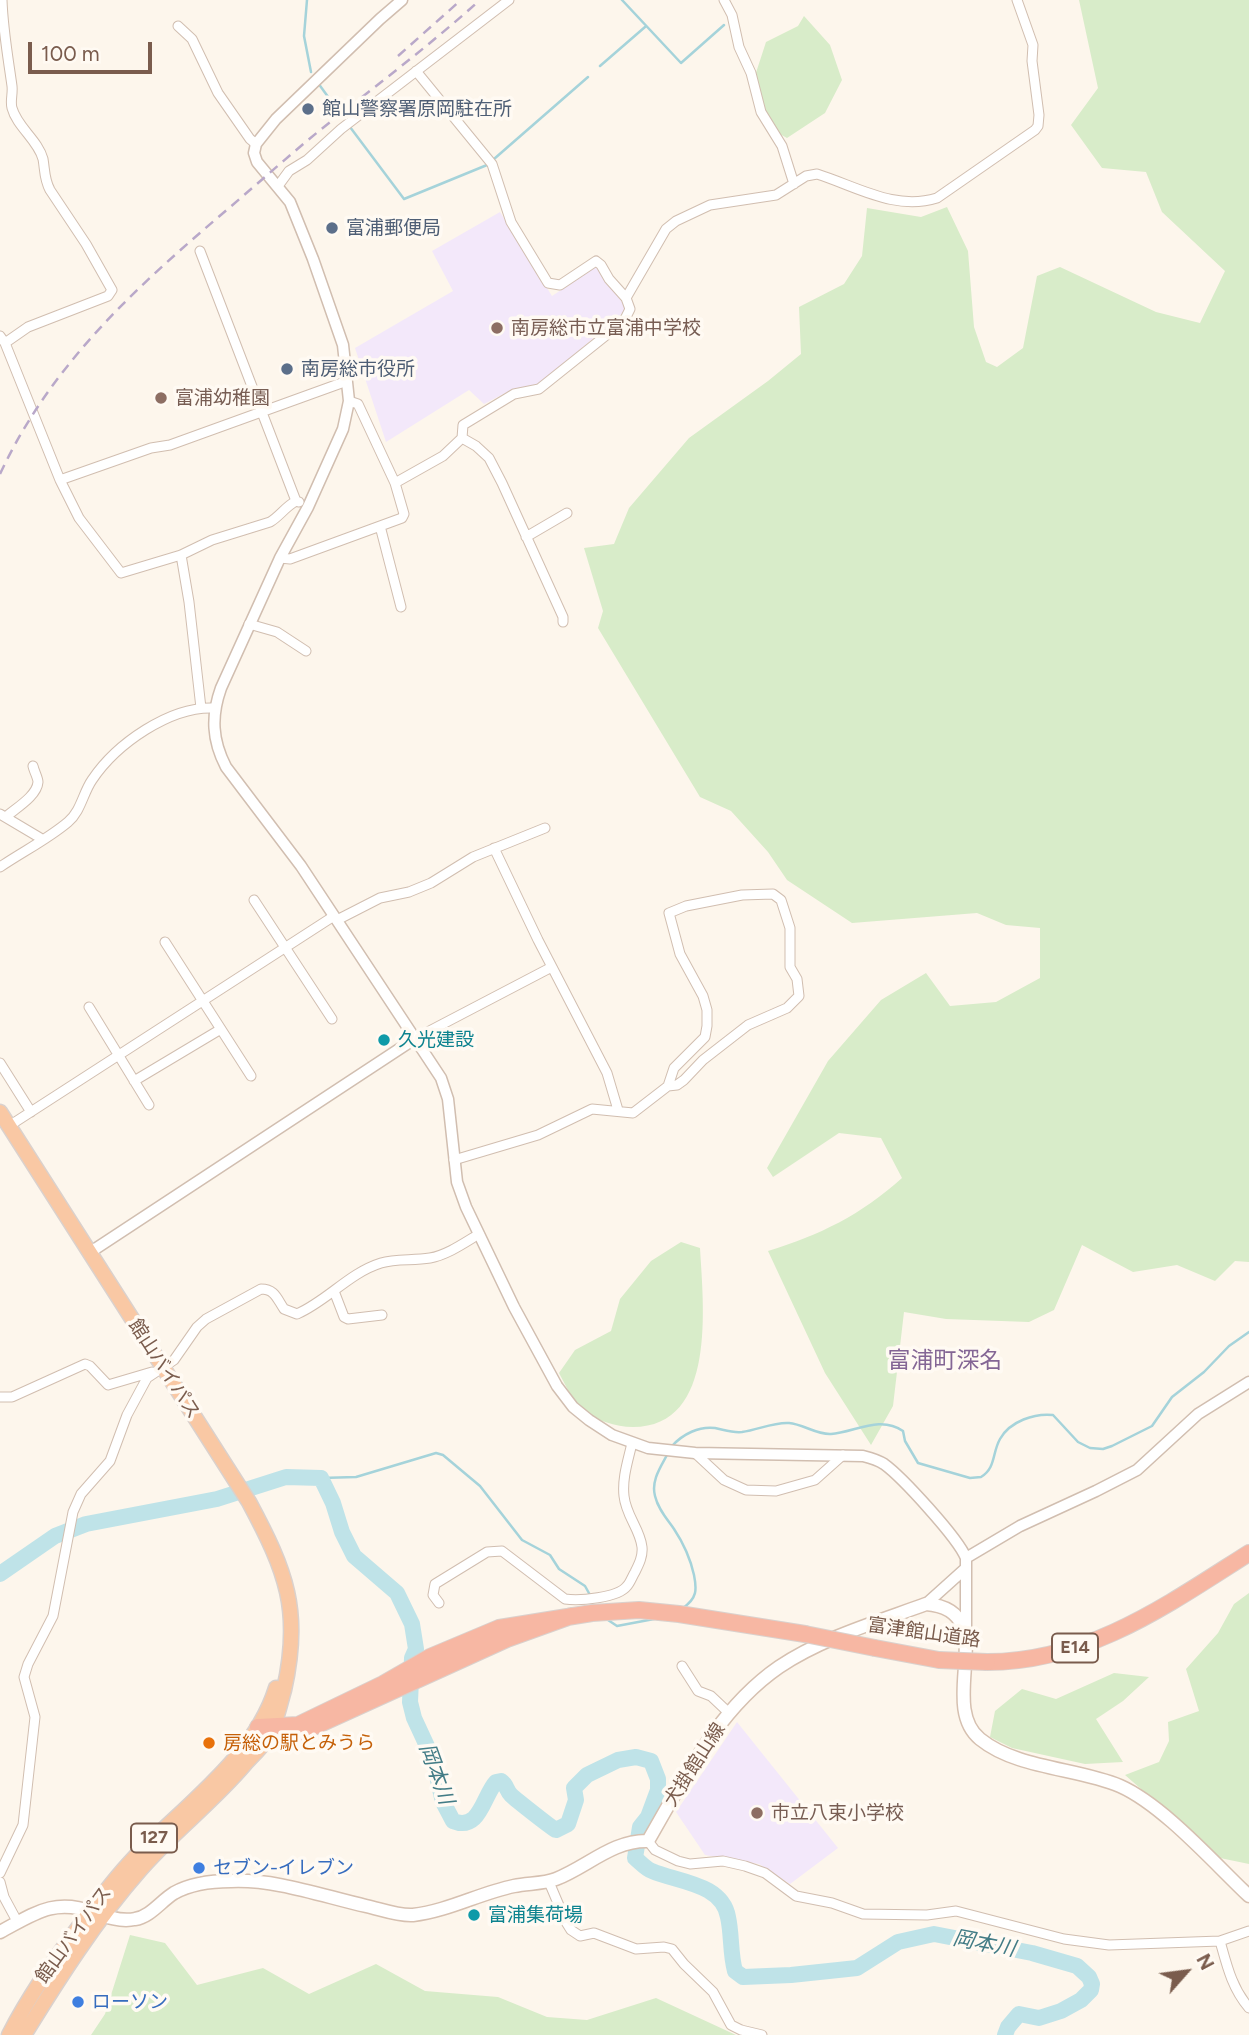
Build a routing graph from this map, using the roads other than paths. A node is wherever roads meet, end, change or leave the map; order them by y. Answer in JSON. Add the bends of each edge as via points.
{"nodes":[{"id":1,"x":2,"y":0,"type":"edge"},
{"id":2,"x":402,"y":0,"type":"edge"},
{"id":3,"x":509,"y":0,"type":"edge"},
{"id":4,"x":724,"y":0,"type":"edge"},
{"id":5,"x":1017,"y":0,"type":"edge"},
{"id":6,"x":178,"y":26,"type":"dead end"},
{"id":7,"x":416,"y":71,"type":"junction"},
{"id":8,"x":256,"y":144,"type":"junction"},
{"id":9,"x":794,"y":184,"type":"junction"},
{"id":10,"x":278,"y":186,"type":"junction"},
{"id":11,"x":200,"y":251,"type":"dead end"},
{"id":12,"x":626,"y":298,"type":"junction"},
{"id":13,"x":3,"y":340,"type":"edge"},
{"id":14,"x":9,"y":354,"type":"junction"},
{"id":15,"x":0,"y":360,"type":"edge"},
{"id":16,"x":347,"y":381,"type":"junction"},
{"id":17,"x":349,"y":401,"type":"junction"},
{"id":18,"x":262,"y":412,"type":"junction"},
{"id":19,"x":463,"y":439,"type":"junction"},
{"id":20,"x":60,"y":481,"type":"junction"},
{"id":21,"x":395,"y":483,"type":"junction"},
{"id":22,"x":296,"y":501,"type":"junction"},
{"id":23,"x":308,"y":506,"type":"junction"},
{"id":24,"x":568,"y":513,"type":"dead end"},
{"id":25,"x":380,"y":526,"type":"junction"},
{"id":26,"x":526,"y":537,"type":"junction"},
{"id":27,"x":181,"y":555,"type":"junction"},
{"id":28,"x":280,"y":558,"type":"junction"},
{"id":29,"x":401,"y":607,"type":"dead end"},
{"id":30,"x":563,"y":622,"type":"dead end"},
{"id":31,"x":249,"y":624,"type":"junction"},
{"id":32,"x":306,"y":651,"type":"dead end"},
{"id":33,"x":201,"y":708,"type":"junction"},
{"id":34,"x":214,"y":708,"type":"junction"},
{"id":35,"x":33,"y":766,"type":"dead end"},
{"id":36,"x":4,"y":815,"type":"edge"},
{"id":37,"x":545,"y":828,"type":"dead end"},
{"id":38,"x":42,"y":839,"type":"junction"},
{"id":39,"x":494,"y":848,"type":"junction"},
{"id":40,"x":0,"y":867,"type":"edge"},
{"id":41,"x":254,"y":900,"type":"dead end"},
{"id":42,"x":336,"y":918,"type":"junction"},
{"id":43,"x":165,"y":942,"type":"dead end"},
{"id":44,"x":285,"y":948,"type":"junction"},
{"id":45,"x":548,"y":969,"type":"dead end"},
{"id":46,"x":202,"y":1001,"type":"junction"},
{"id":47,"x":89,"y":1007,"type":"dead end"},
{"id":48,"x":332,"y":1019,"type":"dead end"},
{"id":49,"x":220,"y":1029,"type":"junction"},
{"id":50,"x":416,"y":1038,"type":"junction"},
{"id":51,"x":118,"y":1055,"type":"junction"},
{"id":52,"x":0,"y":1063,"type":"edge"},
{"id":53,"x":251,"y":1076,"type":"dead end"},
{"id":54,"x":134,"y":1081,"type":"junction"},
{"id":55,"x":668,"y":1086,"type":"junction"},
{"id":56,"x":149,"y":1105,"type":"dead end"},
{"id":57,"x":618,"y":1110,"type":"junction"},
{"id":58,"x":0,"y":1112,"type":"edge"},
{"id":59,"x":31,"y":1112,"type":"junction"},
{"id":60,"x":9,"y":1126,"type":"junction"},
{"id":61,"x":454,"y":1160,"type":"junction"},
{"id":62,"x":479,"y":1234,"type":"junction"},
{"id":63,"x":89,"y":1253,"type":"junction"},
{"id":64,"x":334,"y":1291,"type":"junction"},
{"id":65,"x":382,"y":1315,"type":"dead end"},
{"id":66,"x":158,"y":1370,"type":"junction"},
{"id":67,"x":1249,"y":1382,"type":"edge"},
{"id":68,"x":0,"y":1397,"type":"edge"},
{"id":69,"x":632,"y":1443,"type":"junction"},
{"id":70,"x":695,"y":1453,"type":"junction"},
{"id":71,"x":843,"y":1455,"type":"junction"},
{"id":72,"x":1249,"y":1553,"type":"edge"},
{"id":73,"x":966,"y":1563,"type":"junction"},
{"id":74,"x":439,"y":1603,"type":"dead end"},
{"id":75,"x":926,"y":1604,"type":"junction"},
{"id":76,"x":573,"y":1608,"type":"junction"},
{"id":77,"x":966,"y":1633,"type":"junction"},
{"id":78,"x":682,"y":1666,"type":"dead end"},
{"id":79,"x":729,"y":1713,"type":"junction"},
{"id":80,"x":266,"y":1731,"type":"junction"},
{"id":81,"x":646,"y":1841,"type":"junction"},
{"id":82,"x":0,"y":1873,"type":"edge"},
{"id":83,"x":0,"y":1882,"type":"edge"},
{"id":84,"x":549,"y":1882,"type":"junction"},
{"id":85,"x":1249,"y":1896,"type":"edge"},
{"id":86,"x":97,"y":1914,"type":"junction"},
{"id":87,"x":18,"y":1923,"type":"junction"},
{"id":88,"x":1249,"y":1931,"type":"edge"},
{"id":89,"x":0,"y":1933,"type":"edge"},
{"id":90,"x":1220,"y":1941,"type":"junction"},
{"id":91,"x":1249,"y":2008,"type":"edge"},
{"id":92,"x":9,"y":2035,"type":"edge"},
{"id":93,"x":24,"y":2035,"type":"edge"},
{"id":94,"x":762,"y":2035,"type":"edge"}],
"edges":[{"from":1,"to":13,"type":"street","via":[[11,105],[43,159],[45,181],[112,290],[108,296]]},
{"from":2,"to":8,"type":"street","via":[[276,119]]},
{"from":3,"to":7,"type":"street"},
{"from":4,"to":9,"type":"street","via":[[761,113],[782,146]]},
{"from":5,"to":9,"type":"street","via":[[1033,45],[1039,115],[1035,130],[937,198],[919,204],[894,202],[817,174]]},
{"from":6,"to":8,"type":"street","via":[[192,39],[218,93]]},
{"from":7,"to":10,"type":"street","via":[[289,172]]},
{"from":7,"to":12,"type":"street","via":[[492,164],[512,222],[548,283],[560,285],[596,261]]},
{"from":8,"to":10,"type":"street","via":[[257,162]]},
{"from":9,"to":12,"type":"street","via":[[776,195],[710,205],[676,221],[666,229]]},
{"from":10,"to":16,"type":"street","via":[[298,219],[313,259],[342,345]]},
{"from":11,"to":18,"type":"street"},
{"from":12,"to":19,"type":"street","via":[[630,309],[624,321],[539,389],[513,394],[463,425]]},
{"from":13,"to":14,"type":"street"},
{"from":14,"to":15,"type":"street"},
{"from":14,"to":20,"type":"street"},
{"from":16,"to":17,"type":"street"},
{"from":16,"to":18,"type":"street"},
{"from":17,"to":21,"type":"street","via":[[358,404],[365,415]]},
{"from":17,"to":23,"type":"street","via":[[343,429]]},
{"from":18,"to":20,"type":"street"},
{"from":18,"to":22,"type":"street"},
{"from":19,"to":21,"type":"street"},
{"from":19,"to":26,"type":"street","via":[[489,458]]},
{"from":20,"to":27,"type":"street","via":[[92,537],[121,573]]},
{"from":21,"to":25,"type":"street","via":[[404,514]]},
{"from":22,"to":23,"type":"street"},
{"from":22,"to":27,"type":"street","via":[[270,522]]},
{"from":23,"to":28,"type":"street"},
{"from":24,"to":26,"type":"street"},
{"from":25,"to":28,"type":"street"},
{"from":25,"to":29,"type":"street"},
{"from":26,"to":30,"type":"street"},
{"from":27,"to":33,"type":"street"},
{"from":28,"to":31,"type":"street"},
{"from":31,"to":32,"type":"street","via":[[277,632]]},
{"from":31,"to":34,"type":"street"},
{"from":33,"to":34,"type":"street"},
{"from":33,"to":38,"type":"street","via":[[147,729],[122,747],[90,783],[69,821]]},
{"from":34,"to":42,"type":"street","via":[[217,750],[226,767]]},
{"from":35,"to":36,"type":"street","via":[[36,788]]},
{"from":36,"to":38,"type":"street"},
{"from":37,"to":39,"type":"street"},
{"from":38,"to":40,"type":"street"},
{"from":39,"to":42,"type":"street","via":[[431,883],[380,898]]},
{"from":39,"to":57,"type":"street","via":[[607,1073]]},
{"from":41,"to":44,"type":"street"},
{"from":42,"to":44,"type":"street"},
{"from":42,"to":50,"type":"street"},
{"from":43,"to":46,"type":"street"},
{"from":44,"to":46,"type":"street"},
{"from":44,"to":48,"type":"street"},
{"from":45,"to":50,"type":"street"},
{"from":46,"to":49,"type":"street"},
{"from":46,"to":51,"type":"street"},
{"from":47,"to":51,"type":"street"},
{"from":49,"to":53,"type":"street"},
{"from":49,"to":54,"type":"street"},
{"from":50,"to":61,"type":"street","via":[[441,1078],[448,1099]]},
{"from":50,"to":63,"type":"street"},
{"from":51,"to":54,"type":"street"},
{"from":51,"to":59,"type":"street"},
{"from":52,"to":59,"type":"street"},
{"from":54,"to":56,"type":"street"},
{"from":55,"to":55,"type":"street","via":[[674,1068],[705,1037],[707,1026],[703,996],[680,954],[669,913],[742,895],[773,894],[781,900],[790,928],[790,967],[799,996],[787,1008],[748,1024],[684,1080]]},
{"from":55,"to":57,"type":"street","via":[[633,1113]]},
{"from":57,"to":61,"type":"street","via":[[592,1109],[538,1135]]},
{"from":58,"to":60,"type":"highway","name":"館山バイパス","number":"127"},
{"from":59,"to":60,"type":"street"},
{"from":60,"to":63,"type":"highway","name":"館山バイパス","number":"127"},
{"from":61,"to":62,"type":"street","via":[[457,1182]]},
{"from":62,"to":64,"type":"street","via":[[430,1258],[380,1263]]},
{"from":62,"to":69,"type":"street","via":[[557,1386],[589,1420]]},
{"from":63,"to":66,"type":"highway","name":"館山バイパス","number":"127"},
{"from":64,"to":65,"type":"street","via":[[344,1317]]},
{"from":64,"to":66,"type":"street","via":[[297,1314],[284,1309],[268,1289],[261,1289],[206,1319],[174,1360]]},
{"from":66,"to":68,"type":"street","via":[[108,1385],[85,1364],[12,1397]]},
{"from":66,"to":80,"type":"highway","name":"館山バイパス","number":"127","via":[[225,1463],[282,1568],[291,1640]]},
{"from":66,"to":82,"type":"street","via":[[147,1378],[127,1415],[110,1461],[81,1494],[73,1512],[53,1616],[24,1676],[35,1717],[23,1825]]},
{"from":67,"to":73,"type":"street","via":[[1198,1414],[1136,1470],[1020,1525]]},
{"from":69,"to":70,"type":"street"},
{"from":69,"to":76,"type":"street","via":[[624,1494],[626,1512],[641,1542],[640,1563],[620,1592]]},
{"from":70,"to":71,"type":"street"},
{"from":70,"to":71,"type":"street","via":[[724,1480],[746,1490],[776,1491],[815,1480]]},
{"from":71,"to":73,"type":"street","via":[[863,1456],[885,1465],[962,1548]]},
{"from":72,"to":76,"type":"highway","name":"富津館山道路","number":"E14","bridge":true,"via":[[1107,1637],[1023,1660],[939,1660],[730,1622]]},
{"from":73,"to":75,"type":"street"},
{"from":73,"to":77,"type":"street"},
{"from":74,"to":76,"type":"street","via":[[433,1595],[435,1584],[487,1552],[502,1551]]},
{"from":75,"to":77,"type":"main road","via":[[948,1609]]},
{"from":75,"to":79,"type":"main road","name":"犬掛館山線","via":[[786,1663]]},
{"from":76,"to":80,"type":"highway","name":"富津館山道路","via":[[506,1639],[433,1664],[298,1735],[281,1740]]},
{"from":77,"to":85,"type":"main road","via":[[964,1713],[973,1732],[995,1748],[1038,1765],[1120,1786],[1154,1807]]},
{"from":78,"to":79,"type":"street","via":[[698,1691]]},
{"from":79,"to":81,"type":"main road","name":"犬掛館山線"},
{"from":80,"to":86,"type":"highway","name":"館山バイパス","number":"127","via":[[232,1779]]},
{"from":81,"to":84,"type":"main road","via":[[629,1842]]},
{"from":81,"to":90,"type":"street","via":[[678,1861],[745,1866],[765,1873],[796,1896],[874,1916],[957,1912],[1064,1939],[1109,1945]]},
{"from":83,"to":87,"type":"street"},
{"from":84,"to":86,"type":"main road","via":[[515,1886],[430,1913],[408,1915],[287,1887],[231,1881],[177,1892],[136,1919]]},
{"from":84,"to":94,"type":"street","via":[[571,1930],[580,1936],[603,1935],[636,1948],[673,1949],[713,1992],[731,2025]]},
{"from":86,"to":87,"type":"main road","via":[[51,1906]]},
{"from":86,"to":92,"type":"highway","name":"館山バイパス","number":"127","via":[[30,1995]]},
{"from":86,"to":93,"type":"highway","name":"館山バイパス","number":"127"},
{"from":87,"to":89,"type":"main road"},
{"from":88,"to":90,"type":"street"},
{"from":90,"to":91,"type":"street","via":[[1231,1982]]}]}
